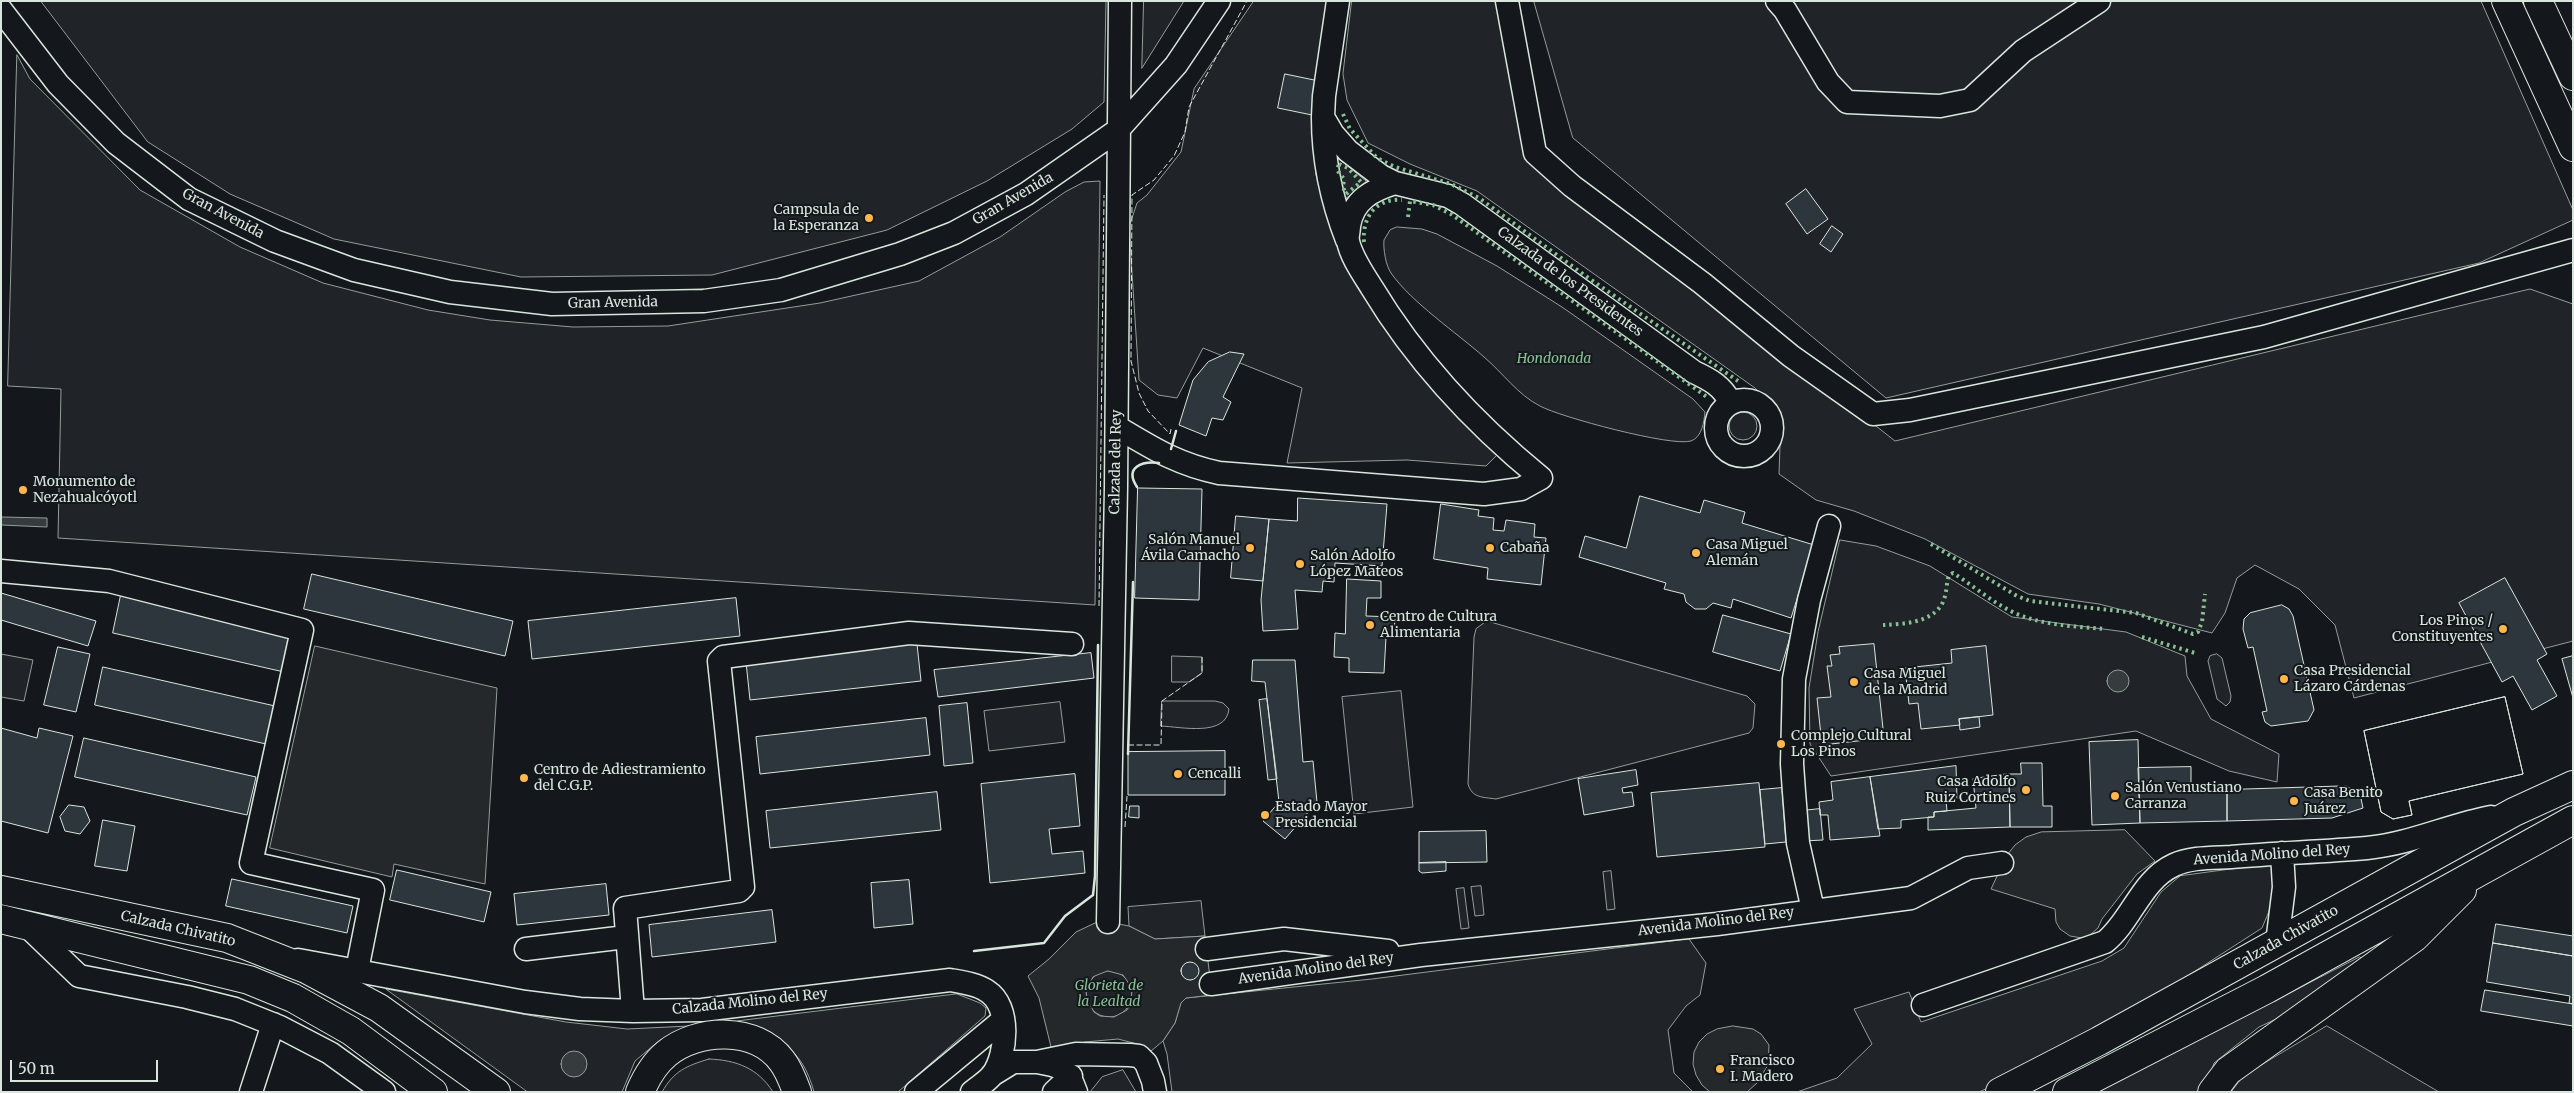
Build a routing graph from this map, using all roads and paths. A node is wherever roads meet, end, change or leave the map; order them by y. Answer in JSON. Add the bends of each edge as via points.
{"nodes":[{"id":1,"x":1120,"y":1,"type":"edge"},
{"id":2,"x":1219,"y":1,"type":"edge"},
{"id":3,"x":1338,"y":1,"type":"edge"},
{"id":4,"x":1507,"y":1,"type":"edge"},
{"id":5,"x":1776,"y":1,"type":"edge"},
{"id":6,"x":2099,"y":1,"type":"edge"},
{"id":7,"x":2506,"y":1,"type":"edge"},
{"id":8,"x":2538,"y":1,"type":"edge"},
{"id":9,"x":1,"y":10,"type":"edge"},
{"id":10,"x":2573,"y":76,"type":"edge"},
{"id":11,"x":1324,"y":116,"type":"junction"},
{"id":12,"x":1118,"y":130,"type":"junction"},
{"id":13,"x":2573,"y":147,"type":"edge"},
{"id":14,"x":1396,"y":183,"type":"junction"},
{"id":15,"x":1347,"y":241,"type":"junction"},
{"id":16,"x":2573,"y":250,"type":"edge"},
{"id":17,"x":1731,"y":404,"type":"dead end"},
{"id":18,"x":1117,"y":427,"type":"junction"},
{"id":19,"x":1829,"y":526,"type":"dead end"},
{"id":20,"x":1,"y":571,"type":"edge"},
{"id":21,"x":1072,"y":644,"type":"dead end"},
{"id":22,"x":2573,"y":785,"type":"edge"},
{"id":23,"x":2514,"y":812,"type":"junction"},
{"id":24,"x":2573,"y":820,"type":"edge"},
{"id":25,"x":2282,"y":853,"type":"junction"},
{"id":26,"x":2002,"y":863,"type":"dead end"},
{"id":27,"x":2476,"y":873,"type":"junction"},
{"id":28,"x":1,"y":890,"type":"edge"},
{"id":29,"x":1812,"y":910,"type":"junction"},
{"id":30,"x":13,"y":922,"type":"edge"},
{"id":31,"x":1108,"y":922,"type":"dead end"},
{"id":32,"x":626,"y":937,"type":"junction"},
{"id":33,"x":2277,"y":943,"type":"junction"},
{"id":34,"x":526,"y":949,"type":"dead end"},
{"id":35,"x":1207,"y":949,"type":"dead end"},
{"id":36,"x":272,"y":955,"type":"junction"},
{"id":37,"x":1421,"y":955,"type":"junction"},
{"id":38,"x":357,"y":970,"type":"junction"},
{"id":39,"x":1211,"y":984,"type":"dead end"},
{"id":40,"x":1923,"y":1005,"type":"dead end"},
{"id":41,"x":633,"y":1011,"type":"junction"},
{"id":42,"x":1003,"y":1020,"type":"junction"},
{"id":43,"x":273,"y":1024,"type":"junction"},
{"id":44,"x":1037,"y":1062,"type":"junction"},
{"id":45,"x":992,"y":1075,"type":"junction"},
{"id":46,"x":1074,"y":1084,"type":"edge"},
{"id":47,"x":2212,"y":1090,"type":"edge"},
{"id":48,"x":251,"y":1092,"type":"edge"},
{"id":49,"x":384,"y":1092,"type":"edge"},
{"id":50,"x":433,"y":1092,"type":"edge"},
{"id":51,"x":496,"y":1092,"type":"edge"},
{"id":52,"x":640,"y":1092,"type":"edge"},
{"id":53,"x":797,"y":1092,"type":"edge"},
{"id":54,"x":916,"y":1092,"type":"edge"},
{"id":55,"x":972,"y":1092,"type":"edge"},
{"id":56,"x":1054,"y":1092,"type":"edge"},
{"id":57,"x":1155,"y":1092,"type":"edge"},
{"id":58,"x":2000,"y":1092,"type":"edge"},
{"id":59,"x":2066,"y":1092,"type":"edge"}],
"edges":[{"from":1,"to":12,"type":"street","name":"Calzada del Rey"},
{"from":2,"to":12,"type":"street","name":"Gran Avenida","via":[[1176,65]]},
{"from":3,"to":11,"type":"street"},
{"from":4,"to":16,"type":"street","via":[[1535,153],[1572,186],[1702,283],[1791,356],[1873,414],[1910,410],[2264,337]]},
{"from":5,"to":6,"type":"street","via":[[1785,10],[1828,82],[1847,102],[1940,106],[1970,100],[2023,51]]},
{"from":7,"to":13,"type":"main road"},
{"from":8,"to":10,"type":"main road"},
{"from":9,"to":12,"type":"street","name":"Gran Avenida","via":[[58,84],[116,143],[188,199],[275,241],[354,270],[450,292],[552,304],[704,301],[781,290],[830,276],[954,233],[1026,194]]},
{"from":11,"to":14,"type":"street","name":"Calzada de los Presidentes","via":[[1333,134],[1348,151]]},
{"from":11,"to":15,"type":"street","via":[[1329,188]]},
{"from":12,"to":18,"type":"street","name":"Calzada del Rey"},
{"from":14,"to":15,"type":"street","via":[[1374,191],[1356,204]]},
{"from":14,"to":17,"type":"street","name":"Calzada de los Presidentes","via":[[1429,190],[1462,204],[1694,372],[1714,382],[1724,390]]},
{"from":15,"to":18,"type":"street","via":[[1388,314],[1428,367],[1481,423],[1542,478],[1521,489],[1484,494],[1219,473],[1176,461]]},
{"from":18,"to":31,"type":"street","name":"Calzada del Rey"},
{"from":19,"to":29,"type":"street","via":[[1809,600],[1794,679],[1794,792],[1798,843]]},
{"from":20,"to":38,"type":"street","via":[[109,581],[302,630],[251,863],[373,890]]},
{"from":21,"to":32,"type":"street","via":[[909,633],[723,657],[719,661],[743,887],[739,891],[626,908]]},
{"from":22,"to":23,"type":"main road","name":"Calzada Chivatito"},
{"from":23,"to":25,"type":"street","name":"Avenida Molino del Rey","via":[[2386,845]]},
{"from":23,"to":33,"type":"main road","name":"Calzada Chivatito"},
{"from":24,"to":27,"type":"main road"},
{"from":25,"to":33,"type":"street","via":[[2284,887]]},
{"from":25,"to":40,"type":"street","name":"Avenida Molino del Rey","via":[[2206,858],[2175,864],[2158,875],[2115,934],[2104,942]]},
{"from":26,"to":29,"type":"street","name":"Avenida Molino del Rey","via":[[1968,868],[1911,898]]},
{"from":27,"to":47,"type":"main road","via":[[2450,904],[2415,937],[2228,1071]]},
{"from":27,"to":59,"type":"main road","via":[[2267,989]]},
{"from":28,"to":36,"type":"main road","name":"Calzada Chivatito","via":[[226,938]]},
{"from":29,"to":37,"type":"street","name":"Avenida Molino del Rey","via":[[1717,924]]},
{"from":30,"to":43,"type":"street","via":[[79,976],[187,997],[235,1009]]},
{"from":30,"to":50,"type":"main road","via":[[249,980],[293,998],[351,1031]]},
{"from":32,"to":34,"type":"street"},
{"from":32,"to":41,"type":"street"},
{"from":33,"to":58,"type":"main road","name":"Calzada Chivatito"},
{"from":35,"to":37,"type":"street","name":"Avenida Molino del Rey","via":[[1284,938]]},
{"from":36,"to":38,"type":"street","name":"Calzada Molino del Rey"},
{"from":36,"to":51,"type":"main road","name":"Calzada Chivatito","via":[[306,969],[379,1008]]},
{"from":37,"to":39,"type":"street","name":"Avenida Molino del Rey"},
{"from":38,"to":41,"type":"street","name":"Calzada Molino del Rey","via":[[525,1002]]},
{"from":41,"to":42,"type":"street","name":"Calzada Molino del Rey","via":[[702,1010],[950,980],[988,992],[997,1002]]},
{"from":42,"to":45,"type":"street","via":[[1003,1048]]},
{"from":42,"to":54,"type":"street"},
{"from":43,"to":48,"type":"street"},
{"from":43,"to":49,"type":"street","via":[[330,1053]]},
{"from":44,"to":45,"type":"street","via":[[1013,1062]]},
{"from":44,"to":46,"type":"street","via":[[1058,1067]]},
{"from":44,"to":57,"type":"street","via":[[1076,1054],[1139,1056],[1146,1063]]},
{"from":45,"to":55,"type":"street"},
{"from":46,"to":56,"type":"street"},
{"from":52,"to":53,"type":"main road","via":[[655,1065],[680,1045],[694,1039],[726,1035],[749,1040],[781,1059]]}]}
